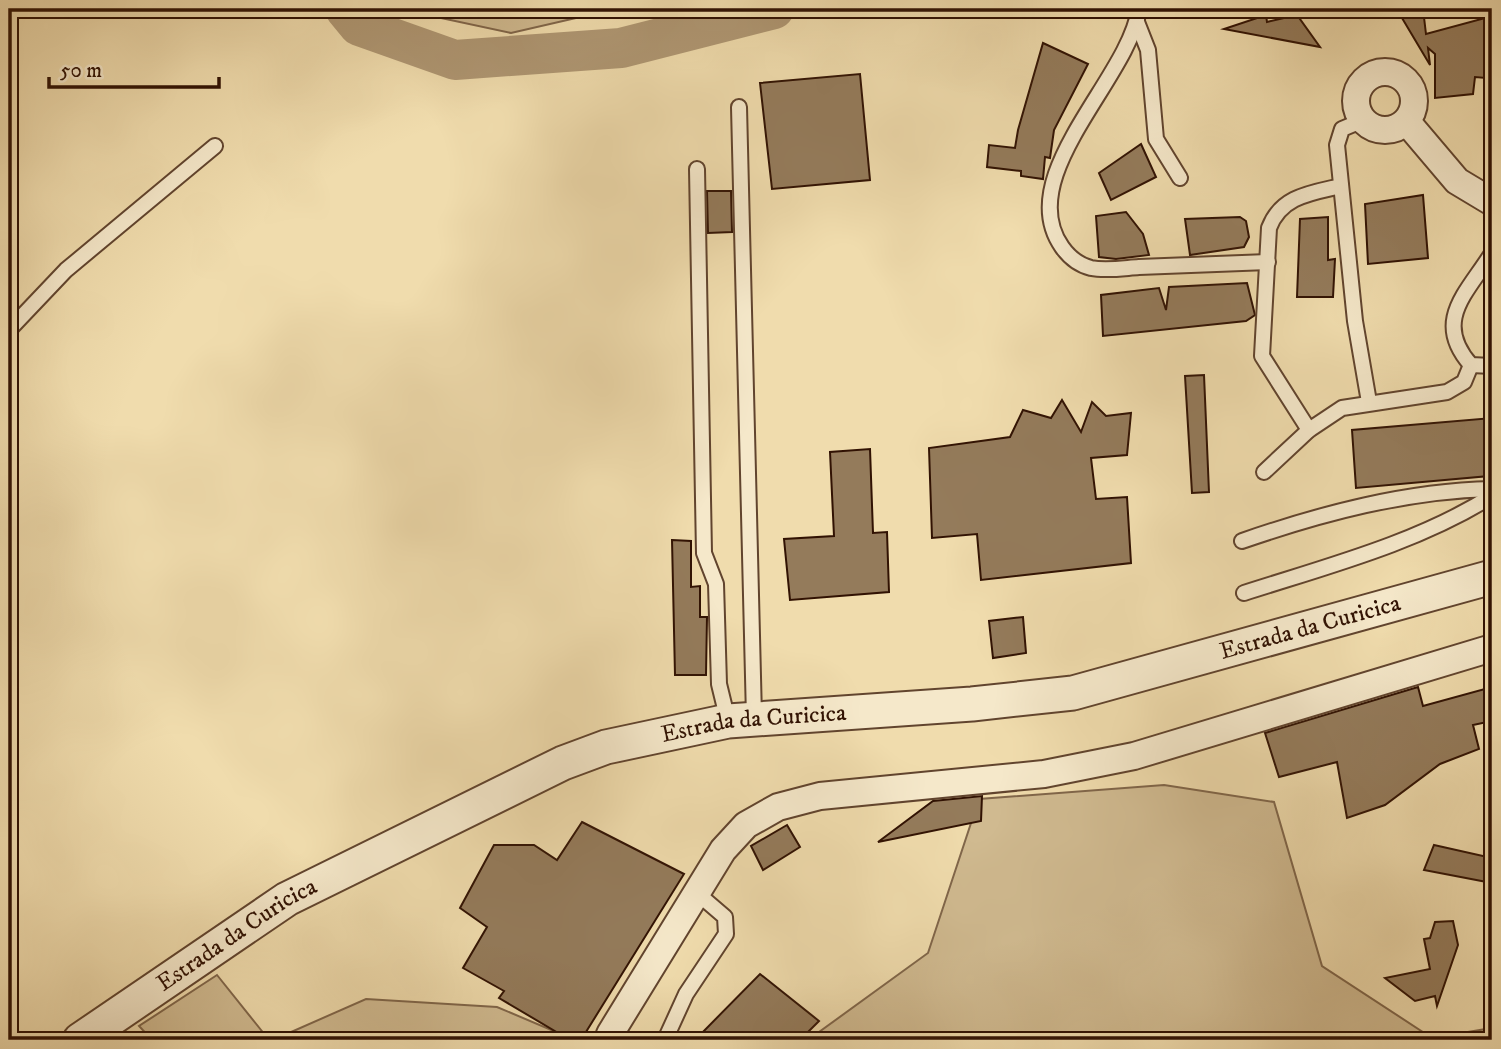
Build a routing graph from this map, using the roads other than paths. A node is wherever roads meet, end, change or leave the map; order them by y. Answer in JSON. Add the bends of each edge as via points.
{"nodes":[{"id":1,"x":1138,"y":15,"type":"edge"},
{"id":2,"x":739,"y":107,"type":"dead end"},
{"id":3,"x":1361,"y":121,"type":"junction"},
{"id":4,"x":1407,"y":122,"type":"junction"},
{"id":5,"x":215,"y":146,"type":"dead end"},
{"id":6,"x":697,"y":169,"type":"dead end"},
{"id":7,"x":1180,"y":178,"type":"dead end"},
{"id":8,"x":1341,"y":186,"type":"junction"},
{"id":9,"x":1492,"y":202,"type":"edge"},
{"id":10,"x":1492,"y":253,"type":"edge"},
{"id":11,"x":1268,"y":262,"type":"junction"},
{"id":12,"x":9,"y":330,"type":"edge"},
{"id":13,"x":1471,"y":365,"type":"junction"},
{"id":14,"x":1492,"y":366,"type":"edge"},
{"id":15,"x":1369,"y":402,"type":"junction"},
{"id":16,"x":1309,"y":430,"type":"junction"},
{"id":17,"x":1264,"y":472,"type":"dead end"},
{"id":18,"x":1492,"y":489,"type":"edge"},
{"id":19,"x":1492,"y":496,"type":"edge"},
{"id":20,"x":1242,"y":541,"type":"dead end"},
{"id":21,"x":1492,"y":577,"type":"edge"},
{"id":22,"x":1244,"y":593,"type":"dead end"},
{"id":23,"x":1492,"y":648,"type":"edge"},
{"id":24,"x":741,"y":719,"type":"junction"},
{"id":25,"x":697,"y":893,"type":"junction"},
{"id":26,"x":610,"y":1034,"type":"dead end"},
{"id":27,"x":80,"y":1040,"type":"edge"},
{"id":28,"x":665,"y":1040,"type":"edge"}],
"edges":[{"from":1,"to":7,"type":"lane","via":[[1148,50],[1156,139]]},
{"from":1,"to":11,"type":"lane","via":[[1103,89],[1058,162],[1050,221],[1056,239],[1067,255],[1093,269]]},
{"from":2,"to":24,"type":"lane"},
{"from":3,"to":4,"type":"street","via":[[1376,130],[1392,131]]},
{"from":3,"to":4,"type":"street","via":[[1355,105],[1357,88],[1369,76],[1385,71],[1402,76],[1413,89],[1415,106]]},
{"from":3,"to":8,"type":"lane","via":[[1348,125],[1338,136]]},
{"from":4,"to":9,"type":"street","via":[[1457,181]]},
{"from":5,"to":12,"type":"lane","via":[[66,270]]},
{"from":6,"to":24,"type":"lane","via":[[704,553],[716,584],[719,684]]},
{"from":8,"to":11,"type":"lane","via":[[1299,196],[1274,213]]},
{"from":8,"to":15,"type":"lane","via":[[1354,321]]},
{"from":10,"to":13,"type":"lane","via":[[1452,322],[1453,340]]},
{"from":11,"to":16,"type":"lane","via":[[1262,356]]},
{"from":13,"to":14,"type":"lane"},
{"from":13,"to":15,"type":"lane","via":[[1464,382],[1447,391]]},
{"from":15,"to":16,"type":"lane","via":[[1342,408]]},
{"from":16,"to":17,"type":"lane"},
{"from":18,"to":20,"type":"lane","via":[[1407,496],[1296,522]]},
{"from":19,"to":22,"type":"lane","via":[[1455,520]]},
{"from":21,"to":24,"type":"street","name":"Estrada da Curicica","via":[[1073,693]]},
{"from":23,"to":25,"type":"street","via":[[1134,755],[1044,774],[820,796],[778,807],[746,825],[723,850]]},
{"from":24,"to":27,"type":"street","name":"Estrada da Curicica","via":[[606,747],[379,851],[287,899]]},
{"from":25,"to":26,"type":"street"},
{"from":25,"to":28,"type":"lane","via":[[725,917],[726,934],[686,994]]}]}
